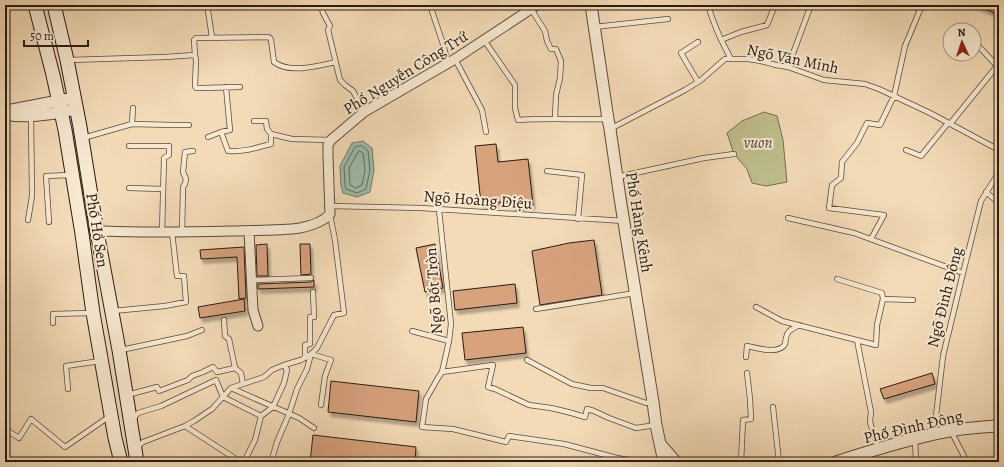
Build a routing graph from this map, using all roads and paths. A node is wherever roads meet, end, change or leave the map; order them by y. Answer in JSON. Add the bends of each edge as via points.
{"nodes":[{"id":1,"x":35,"y":5,"type":"edge"},
{"id":2,"x":54,"y":5,"type":"edge"},
{"id":3,"x":214,"y":5,"type":"edge"},
{"id":4,"x":321,"y":5,"type":"edge"},
{"id":5,"x":430,"y":5,"type":"edge"},
{"id":6,"x":591,"y":5,"type":"edge"},
{"id":7,"x":708,"y":5,"type":"edge"},
{"id":8,"x":775,"y":5,"type":"edge"},
{"id":9,"x":811,"y":5,"type":"edge"},
{"id":10,"x":922,"y":5,"type":"edge"},
{"id":11,"x":534,"y":7,"type":"edge"},
{"id":12,"x":668,"y":19,"type":"dead end"},
{"id":13,"x":594,"y":27,"type":"junction"},
{"id":14,"x":212,"y":37,"type":"junction"},
{"id":15,"x":484,"y":40,"type":"junction"},
{"id":16,"x":720,"y":40,"type":"junction"},
{"id":17,"x":698,"y":42,"type":"dead end"},
{"id":18,"x":982,"y":49,"type":"edge"},
{"id":19,"x":195,"y":55,"type":"junction"},
{"id":20,"x":731,"y":59,"type":"junction"},
{"id":21,"x":67,"y":60,"type":"junction"},
{"id":22,"x":452,"y":61,"type":"junction"},
{"id":23,"x":336,"y":62,"type":"junction"},
{"id":24,"x":788,"y":66,"type":"junction"},
{"id":25,"x":698,"y":82,"type":"junction"},
{"id":26,"x":226,"y":87,"type":"junction"},
{"id":27,"x":240,"y":87,"type":"dead end"},
{"id":28,"x":894,"y":96,"type":"junction"},
{"id":29,"x":75,"y":104,"type":"junction"},
{"id":30,"x":60,"y":107,"type":"junction"},
{"id":31,"x":133,"y":108,"type":"dead end"},
{"id":32,"x":364,"y":112,"type":"junction"},
{"id":33,"x":5,"y":114,"type":"edge"},
{"id":34,"x":31,"y":115,"type":"junction"},
{"id":35,"x":555,"y":118,"type":"junction"},
{"id":36,"x":254,"y":121,"type":"dead end"},
{"id":37,"x":949,"y":123,"type":"junction"},
{"id":38,"x":132,"y":124,"type":"junction"},
{"id":39,"x":609,"y":124,"type":"junction"},
{"id":40,"x":189,"y":125,"type":"dead end"},
{"id":41,"x":221,"y":132,"type":"junction"},
{"id":42,"x":486,"y":132,"type":"dead end"},
{"id":43,"x":271,"y":134,"type":"junction"},
{"id":44,"x":208,"y":137,"type":"dead end"},
{"id":45,"x":81,"y":139,"type":"junction"},
{"id":46,"x":331,"y":140,"type":"junction"},
{"id":47,"x":129,"y":146,"type":"dead end"},
{"id":48,"x":906,"y":150,"type":"dead end"},
{"id":49,"x":999,"y":150,"type":"edge"},
{"id":50,"x":193,"y":151,"type":"dead end"},
{"id":51,"x":734,"y":154,"type":"dead end"},
{"id":52,"x":547,"y":171,"type":"dead end"},
{"id":53,"x":999,"y":172,"type":"edge"},
{"id":54,"x":72,"y":175,"type":"junction"},
{"id":55,"x":617,"y":177,"type":"junction"},
{"id":56,"x":129,"y":188,"type":"dead end"},
{"id":57,"x":163,"y":189,"type":"junction"},
{"id":58,"x":986,"y":192,"type":"junction"},
{"id":59,"x":999,"y":203,"type":"edge"},
{"id":60,"x":330,"y":210,"type":"junction"},
{"id":61,"x":439,"y":210,"type":"junction"},
{"id":62,"x":788,"y":218,"type":"dead end"},
{"id":63,"x":578,"y":219,"type":"junction"},
{"id":64,"x":28,"y":220,"type":"dead end"},
{"id":65,"x":624,"y":221,"type":"junction"},
{"id":66,"x":49,"y":222,"type":"dead end"},
{"id":67,"x":249,"y":231,"type":"junction"},
{"id":68,"x":96,"y":232,"type":"junction"},
{"id":69,"x":172,"y":232,"type":"junction"},
{"id":70,"x":162,"y":233,"type":"junction"},
{"id":71,"x":182,"y":233,"type":"junction"},
{"id":72,"x":871,"y":239,"type":"junction"},
{"id":73,"x":963,"y":272,"type":"junction"},
{"id":74,"x":311,"y":278,"type":"dead end"},
{"id":75,"x":838,"y":279,"type":"dead end"},
{"id":76,"x":252,"y":280,"type":"junction"},
{"id":77,"x":313,"y":292,"type":"dead end"},
{"id":78,"x":635,"y":293,"type":"junction"},
{"id":79,"x":883,"y":299,"type":"junction"},
{"id":80,"x":913,"y":300,"type":"dead end"},
{"id":81,"x":756,"y":307,"type":"dead end"},
{"id":82,"x":536,"y":309,"type":"dead end"},
{"id":83,"x":112,"y":311,"type":"junction"},
{"id":84,"x":93,"y":313,"type":"junction"},
{"id":85,"x":224,"y":320,"type":"dead end"},
{"id":86,"x":53,"y":323,"type":"dead end"},
{"id":87,"x":799,"y":325,"type":"junction"},
{"id":88,"x":258,"y":326,"type":"dead end"},
{"id":89,"x":6,"y":330,"type":"edge"},
{"id":90,"x":202,"y":330,"type":"dead end"},
{"id":91,"x":412,"y":332,"type":"dead end"},
{"id":92,"x":857,"y":340,"type":"junction"},
{"id":93,"x":449,"y":341,"type":"junction"},
{"id":94,"x":5,"y":345,"type":"edge"},
{"id":95,"x":119,"y":350,"type":"junction"},
{"id":96,"x":311,"y":354,"type":"junction"},
{"id":97,"x":746,"y":357,"type":"dead end"},
{"id":98,"x":305,"y":358,"type":"junction"},
{"id":99,"x":526,"y":360,"type":"dead end"},
{"id":100,"x":101,"y":361,"type":"junction"},
{"id":101,"x":284,"y":365,"type":"junction"},
{"id":102,"x":235,"y":368,"type":"junction"},
{"id":103,"x":442,"y":372,"type":"junction"},
{"id":104,"x":747,"y":373,"type":"dead end"},
{"id":105,"x":6,"y":380,"type":"edge"},
{"id":106,"x":243,"y":384,"type":"junction"},
{"id":107,"x":68,"y":388,"type":"dead end"},
{"id":108,"x":231,"y":388,"type":"junction"},
{"id":109,"x":127,"y":395,"type":"junction"},
{"id":110,"x":223,"y":397,"type":"junction"},
{"id":111,"x":653,"y":402,"type":"junction"},
{"id":112,"x":321,"y":405,"type":"dead end"},
{"id":113,"x":273,"y":407,"type":"junction"},
{"id":114,"x":773,"y":407,"type":"dead end"},
{"id":115,"x":289,"y":414,"type":"junction"},
{"id":116,"x":111,"y":415,"type":"junction"},
{"id":117,"x":261,"y":416,"type":"junction"},
{"id":118,"x":130,"y":422,"type":"junction"},
{"id":119,"x":656,"y":425,"type":"junction"},
{"id":120,"x":185,"y":426,"type":"junction"},
{"id":121,"x":999,"y":426,"type":"edge"},
{"id":122,"x":314,"y":428,"type":"dead end"},
{"id":123,"x":5,"y":429,"type":"edge"},
{"id":124,"x":951,"y":431,"type":"junction"},
{"id":125,"x":934,"y":434,"type":"junction"},
{"id":126,"x":915,"y":439,"type":"junction"},
{"id":127,"x":878,"y":448,"type":"junction"},
{"id":128,"x":136,"y":456,"type":"edge"},
{"id":129,"x":235,"y":460,"type":"edge"},
{"id":130,"x":121,"y":462,"type":"edge"},
{"id":131,"x":271,"y":462,"type":"edge"},
{"id":132,"x":640,"y":462,"type":"edge"},
{"id":133,"x":672,"y":462,"type":"edge"},
{"id":134,"x":741,"y":462,"type":"edge"},
{"id":135,"x":779,"y":462,"type":"edge"},
{"id":136,"x":836,"y":462,"type":"edge"},
{"id":137,"x":916,"y":462,"type":"edge"},
{"id":138,"x":967,"y":462,"type":"edge"}],
"edges":[{"from":1,"to":30,"type":"main road","name":"Phố Hồ Sen"},
{"from":2,"to":21,"type":"main road","name":"Phố Hồ Sen"},
{"from":3,"to":14,"type":"lane","via":[[208,11]]},
{"from":4,"to":23,"type":"lane","via":[[330,26],[328,30]]},
{"from":5,"to":22,"type":"lane"},
{"from":6,"to":13,"type":"street","name":"Phố Hàng Kênh"},
{"from":7,"to":16,"type":"lane"},
{"from":8,"to":16,"type":"lane","via":[[767,25]]},
{"from":9,"to":24,"type":"lane"},
{"from":10,"to":28,"type":"lane","via":[[905,46]]},
{"from":11,"to":15,"type":"street","name":"Phố Nguyễn Công Trứ"},
{"from":11,"to":35,"type":"lane","via":[[547,41],[551,48],[556,49],[561,61]]},
{"from":12,"to":13,"type":"lane"},
{"from":13,"to":39,"type":"street","name":"Phố Hàng Kênh"},
{"from":14,"to":19,"type":"lane","via":[[194,40]]},
{"from":14,"to":23,"type":"lane","via":[[268,37],[271,40],[274,62],[289,68]]},
{"from":15,"to":22,"type":"street","name":"Phố Nguyễn Công Trứ"},
{"from":15,"to":35,"type":"lane","via":[[515,84],[518,120]]},
{"from":16,"to":20,"type":"lane"},
{"from":17,"to":25,"type":"lane","via":[[681,53]]},
{"from":18,"to":37,"type":"lane","via":[[998,66]]},
{"from":19,"to":21,"type":"lane"},
{"from":19,"to":26,"type":"lane","via":[[196,88]]},
{"from":20,"to":24,"type":"lane","name":"Ngõ Văn Minh","via":[[748,59],[776,66]]},
{"from":20,"to":25,"type":"lane","name":"Ngõ Văn Minh","via":[[725,59]]},
{"from":21,"to":29,"type":"main road","name":"Phố Hồ Sen"},
{"from":22,"to":32,"type":"street","name":"Phố Nguyễn Công Trứ"},
{"from":22,"to":42,"type":"lane","via":[[482,110]]},
{"from":23,"to":32,"type":"lane","via":[[340,80],[353,91]]},
{"from":24,"to":28,"type":"lane","name":"Ngõ Văn Minh","via":[[824,80],[865,84]]},
{"from":25,"to":39,"type":"lane","name":"Ngõ Văn Minh"},
{"from":26,"to":27,"type":"lane"},
{"from":26,"to":41,"type":"lane","via":[[230,130]]},
{"from":28,"to":37,"type":"lane","name":"Ngõ Văn Minh"},
{"from":28,"to":72,"type":"lane","via":[[880,125],[867,123],[857,143],[842,162],[841,178],[832,185],[829,208],[884,215]]},
{"from":29,"to":30,"type":"street"},
{"from":29,"to":45,"type":"main road","name":"Phố Hồ Sen"},
{"from":30,"to":33,"type":"street","via":[[14,110]]},
{"from":30,"to":34,"type":"street"},
{"from":30,"to":54,"type":"main road","name":"Phố Hồ Sen"},
{"from":31,"to":38,"type":"lane"},
{"from":32,"to":46,"type":"street","name":"Phố Nguyễn Công Trứ"},
{"from":33,"to":34,"type":"street"},
{"from":34,"to":64,"type":"lane","via":[[32,196]]},
{"from":35,"to":39,"type":"lane"},
{"from":36,"to":43,"type":"lane","via":[[266,121],[267,130]]},
{"from":37,"to":48,"type":"lane","via":[[921,156]]},
{"from":37,"to":49,"type":"lane","name":"Ngõ Văn Minh"},
{"from":38,"to":40,"type":"lane"},
{"from":38,"to":45,"type":"lane"},
{"from":39,"to":55,"type":"street","name":"Phố Hàng Kênh"},
{"from":41,"to":43,"type":"lane","via":[[228,151],[240,152],[271,144]]},
{"from":41,"to":44,"type":"lane"},
{"from":43,"to":46,"type":"lane","via":[[292,139]]},
{"from":45,"to":68,"type":"main road","name":"Phố Hồ Sen"},
{"from":46,"to":60,"type":"street","via":[[328,145]]},
{"from":47,"to":57,"type":"lane","via":[[169,146],[169,155],[164,158]]},
{"from":50,"to":71,"type":"lane","via":[[185,152]]},
{"from":51,"to":55,"type":"lane"},
{"from":52,"to":63,"type":"lane","via":[[582,175]]},
{"from":53,"to":58,"type":"lane","name":"Ngõ Đình Đông"},
{"from":54,"to":66,"type":"lane","via":[[46,176]]},
{"from":54,"to":84,"type":"main road","name":"Phố Hồ Sen"},
{"from":55,"to":65,"type":"street","name":"Phố Hàng Kênh"},
{"from":56,"to":57,"type":"lane"},
{"from":57,"to":70,"type":"lane"},
{"from":58,"to":59,"type":"lane"},
{"from":58,"to":73,"type":"lane","name":"Ngõ Đình Đông","via":[[981,201]]},
{"from":60,"to":61,"type":"lane","name":"Ngõ Hoàng Diệu"},
{"from":60,"to":67,"type":"street","via":[[327,218],[301,228]]},
{"from":60,"to":96,"type":"lane","via":[[344,313],[334,315],[317,348]]},
{"from":61,"to":63,"type":"lane","name":"Ngõ Hoàng Diệu"},
{"from":61,"to":93,"type":"lane","name":"Ngõ Bốt Tròn","via":[[451,324]]},
{"from":62,"to":72,"type":"lane"},
{"from":63,"to":65,"type":"lane","name":"Ngõ Hoàng Diệu"},
{"from":65,"to":78,"type":"street","name":"Phố Hàng Kênh"},
{"from":67,"to":71,"type":"street"},
{"from":67,"to":76,"type":"street"},
{"from":68,"to":70,"type":"street"},
{"from":68,"to":83,"type":"main road","name":"Phố Hồ Sen"},
{"from":69,"to":70,"type":"street"},
{"from":69,"to":71,"type":"street"},
{"from":69,"to":83,"type":"lane","via":[[177,276],[184,276],[186,302]]},
{"from":72,"to":73,"type":"lane"},
{"from":73,"to":125,"type":"lane","name":"Ngõ Đình Đông","via":[[943,356]]},
{"from":74,"to":76,"type":"lane"},
{"from":75,"to":79,"type":"lane","via":[[882,293]]},
{"from":76,"to":88,"type":"street","via":[[253,310]]},
{"from":77,"to":98,"type":"lane","via":[[314,317],[310,317],[310,344],[305,345]]},
{"from":78,"to":82,"type":"lane"},
{"from":78,"to":111,"type":"street","name":"Phố Hàng Kênh"},
{"from":79,"to":80,"type":"lane"},
{"from":79,"to":92,"type":"lane","via":[[877,325],[876,345]]},
{"from":81,"to":87,"type":"lane","via":[[782,321]]},
{"from":83,"to":95,"type":"main road","name":"Phố Hồ Sen"},
{"from":84,"to":86,"type":"lane","via":[[53,314]]},
{"from":84,"to":100,"type":"main road","name":"Phố Hồ Sen"},
{"from":85,"to":102,"type":"lane","via":[[225,336]]},
{"from":87,"to":92,"type":"lane"},
{"from":87,"to":97,"type":"lane","via":[[788,331],[782,347],[768,350],[747,346]]},
{"from":89,"to":94,"type":"lane"},
{"from":90,"to":95,"type":"lane","via":[[187,336]]},
{"from":91,"to":93,"type":"lane"},
{"from":92,"to":127,"type":"lane","via":[[871,412],[870,422]]},
{"from":93,"to":103,"type":"lane","name":"Ngõ Bốt Tròn"},
{"from":94,"to":105,"type":"lane"},
{"from":95,"to":109,"type":"main road","name":"Phố Hồ Sen"},
{"from":96,"to":98,"type":"lane"},
{"from":96,"to":112,"type":"lane","via":[[331,360],[325,376]]},
{"from":96,"to":115,"type":"lane"},
{"from":98,"to":101,"type":"lane"},
{"from":99,"to":111,"type":"lane","via":[[572,384],[603,388],[646,403]]},
{"from":100,"to":107,"type":"lane","via":[[66,366]]},
{"from":100,"to":116,"type":"main road","name":"Phố Hồ Sen"},
{"from":101,"to":106,"type":"lane","via":[[264,377]]},
{"from":101,"to":113,"type":"lane","via":[[287,370],[284,383]]},
{"from":102,"to":106,"type":"lane","via":[[241,373]]},
{"from":102,"to":109,"type":"lane","via":[[217,372],[213,367],[158,391],[157,387]]},
{"from":103,"to":119,"type":"lane","via":[[493,364],[488,387],[529,405],[585,417],[587,408],[636,428]]},
{"from":103,"to":132,"type":"lane","name":"Ngõ Bốt Tròn","via":[[426,399],[422,427],[453,429],[506,442],[509,436],[564,444]]},
{"from":104,"to":134,"type":"lane","via":[[751,419],[743,420]]},
{"from":106,"to":108,"type":"lane"},
{"from":108,"to":110,"type":"lane"},
{"from":108,"to":113,"type":"lane"},
{"from":109,"to":118,"type":"main road","name":"Phố Hồ Sen"},
{"from":110,"to":117,"type":"lane"},
{"from":110,"to":118,"type":"lane","via":[[216,380],[160,406],[138,413]]},
{"from":110,"to":120,"type":"lane","via":[[212,409]]},
{"from":111,"to":119,"type":"street","name":"Phố Hàng Kênh"},
{"from":113,"to":115,"type":"lane"},
{"from":113,"to":117,"type":"lane"},
{"from":114,"to":135,"type":"lane"},
{"from":115,"to":122,"type":"lane"},
{"from":115,"to":131,"type":"lane"},
{"from":116,"to":123,"type":"lane","via":[[65,447],[31,418],[19,438]]},
{"from":116,"to":130,"type":"main road","name":"Phố Hồ Sen"},
{"from":117,"to":129,"type":"lane","via":[[255,440],[244,462]]},
{"from":118,"to":128,"type":"main road","name":"Phố Hồ Sen"},
{"from":119,"to":133,"type":"street","name":"Phố Hàng Kênh","via":[[659,443]]},
{"from":120,"to":128,"type":"lane","via":[[142,442]]},
{"from":120,"to":129,"type":"lane"},
{"from":121,"to":124,"type":"street","name":"Phố Đình Đông"},
{"from":124,"to":125,"type":"street","name":"Phố Đình Đông"},
{"from":124,"to":138,"type":"lane"},
{"from":125,"to":126,"type":"street","name":"Phố Đình Đông"},
{"from":126,"to":127,"type":"street","name":"Phố Đình Đông"},
{"from":126,"to":137,"type":"lane"},
{"from":127,"to":136,"type":"street","name":"Phố Đình Đông"}]}
